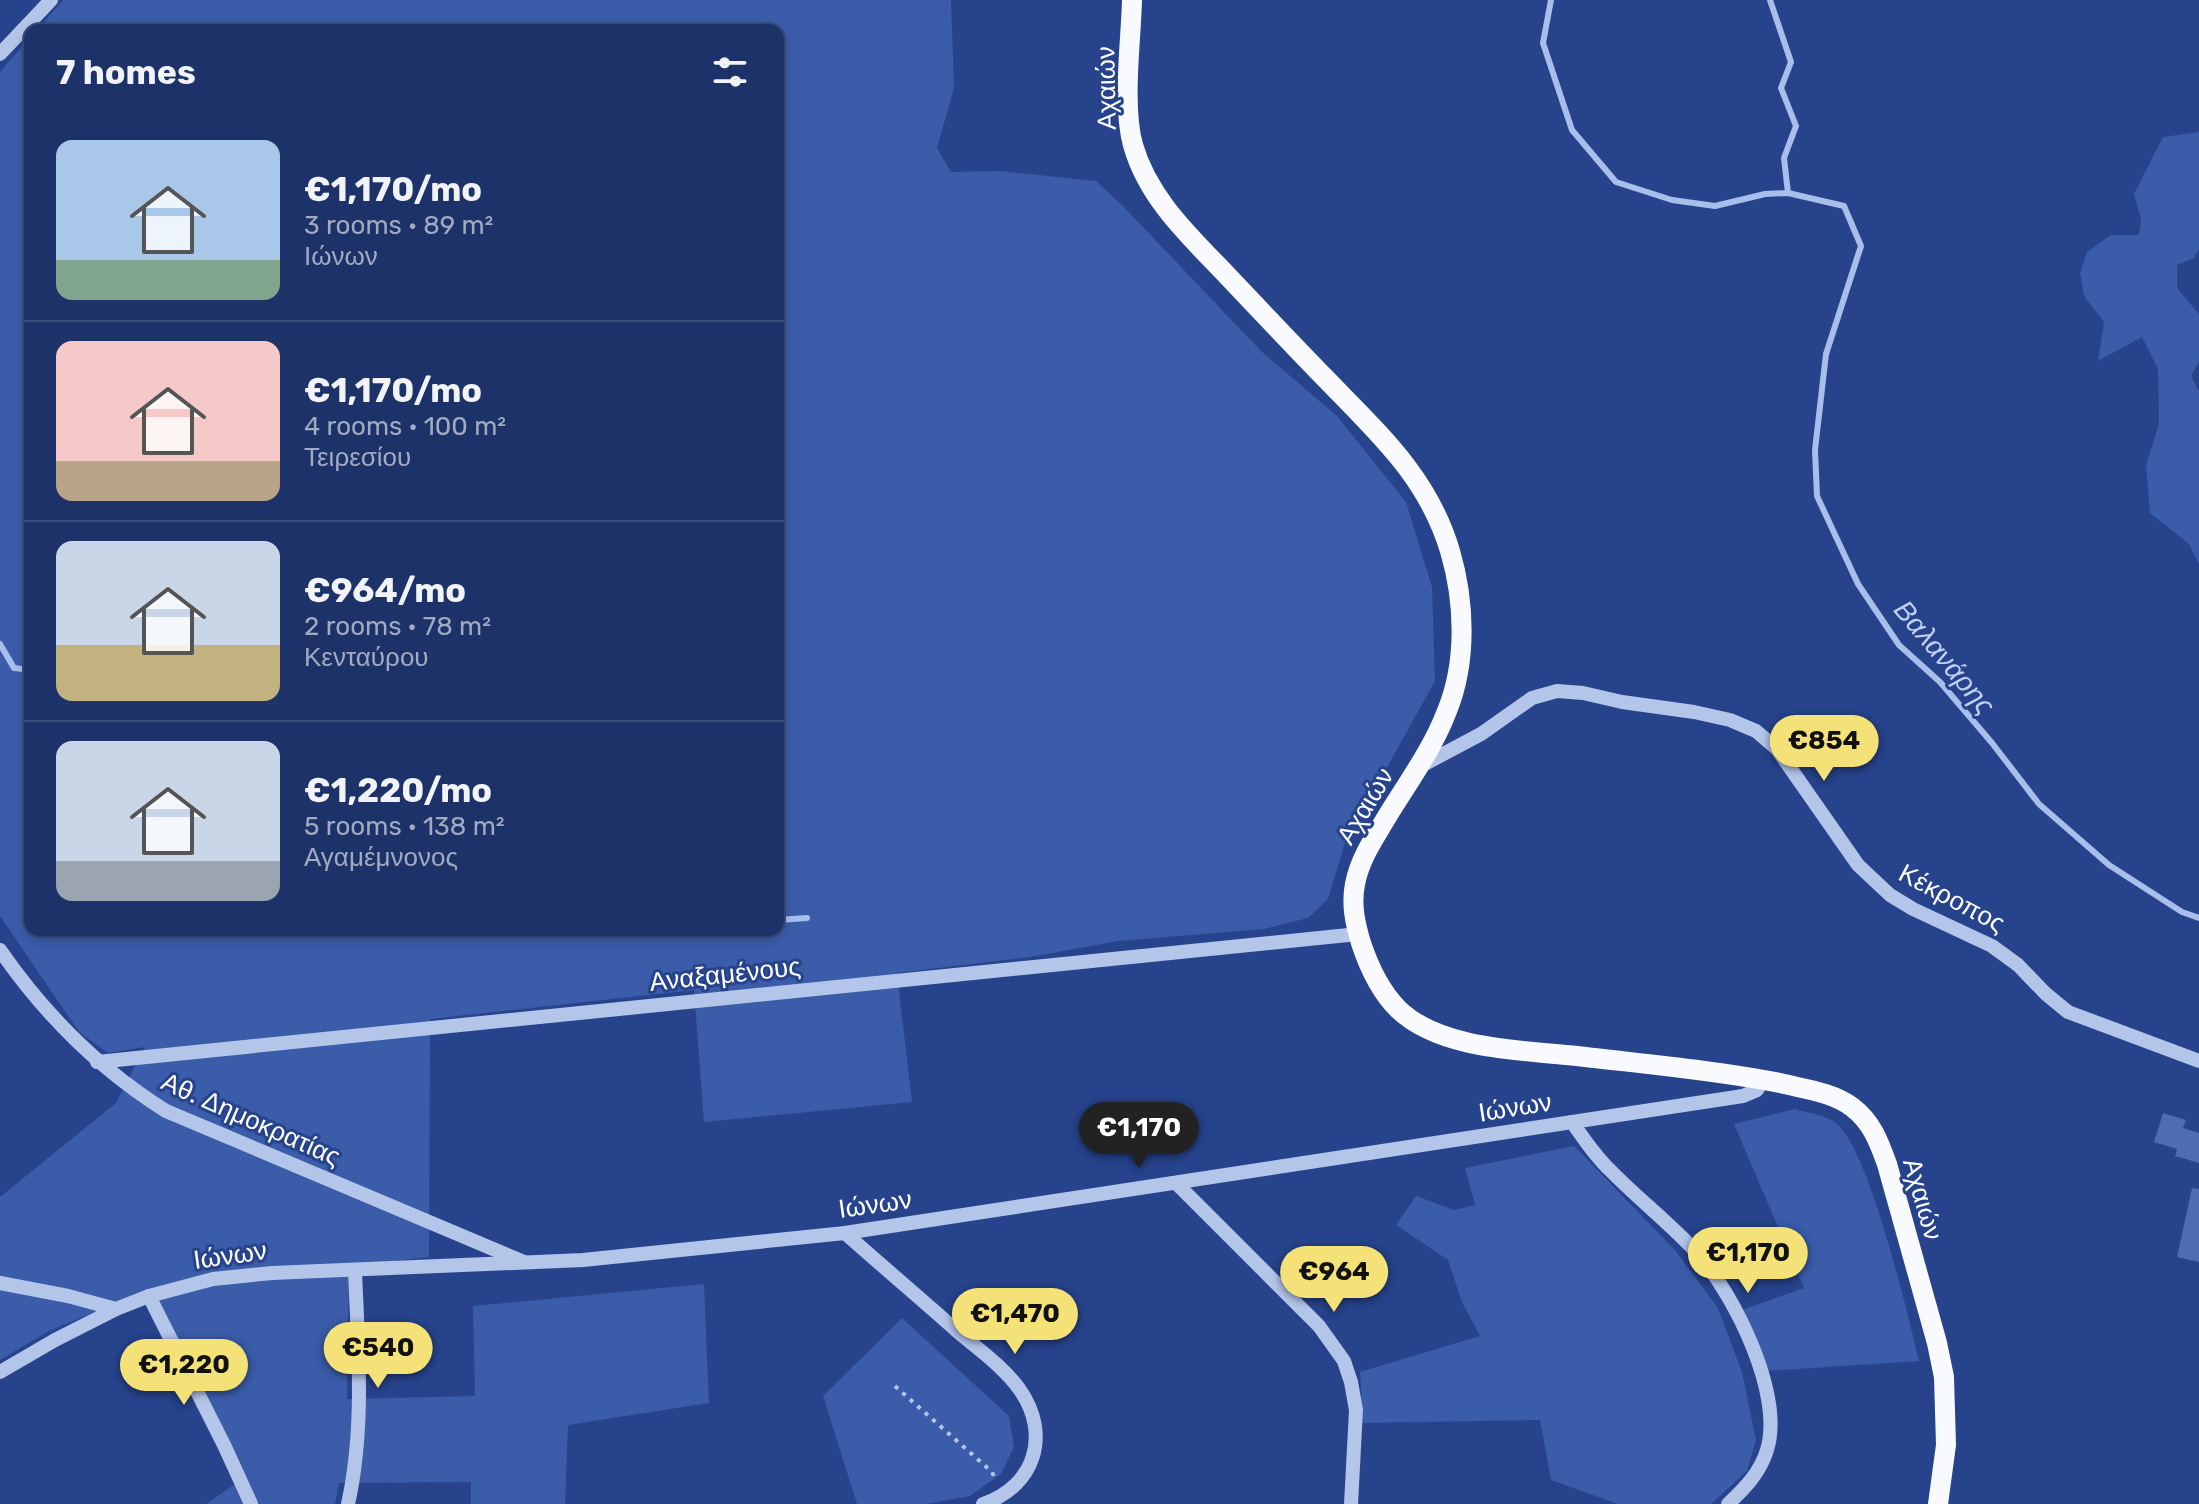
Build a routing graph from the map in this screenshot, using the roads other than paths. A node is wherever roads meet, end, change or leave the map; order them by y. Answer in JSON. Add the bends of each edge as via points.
{"nodes":[{"id":1,"x":51,"y":0,"type":"edge"},
{"id":2,"x":1132,"y":0,"type":"edge"},
{"id":3,"x":28,"y":24,"type":"edge"},
{"id":4,"x":24,"y":29,"type":"edge"},
{"id":5,"x":0,"y":54,"type":"edge"},
{"id":6,"x":1418,"y":768,"type":"junction"},
{"id":7,"x":1358,"y":934,"type":"junction"},
{"id":8,"x":0,"y":950,"type":"edge"},
{"id":9,"x":2199,"y":1061,"type":"edge"},
{"id":10,"x":97,"y":1062,"type":"junction"},
{"id":11,"x":1763,"y":1080,"type":"junction"},
{"id":12,"x":1572,"y":1122,"type":"junction"},
{"id":13,"x":1176,"y":1183,"type":"junction"},
{"id":14,"x":845,"y":1233,"type":"junction"},
{"id":15,"x":528,"y":1264,"type":"junction"},
{"id":16,"x":355,"y":1271,"type":"junction"},
{"id":17,"x":0,"y":1283,"type":"edge"},
{"id":18,"x":149,"y":1296,"type":"junction"},
{"id":19,"x":116,"y":1309,"type":"junction"},
{"id":20,"x":0,"y":1372,"type":"edge"},
{"id":21,"x":251,"y":1504,"type":"edge"},
{"id":22,"x":348,"y":1504,"type":"edge"},
{"id":23,"x":983,"y":1504,"type":"edge"},
{"id":24,"x":1351,"y":1504,"type":"edge"},
{"id":25,"x":1728,"y":1504,"type":"edge"},
{"id":26,"x":1938,"y":1504,"type":"edge"}],
"edges":[{"from":1,"to":3,"type":"street"},
{"from":2,"to":6,"type":"main road","name":"Αχαιών","via":[[1129,118],[1136,155],[1150,186],[1185,232],[1408,465],[1445,536],[1460,603],[1459,659],[1449,709]]},
{"from":4,"to":5,"type":"street"},
{"from":6,"to":7,"type":"main road","name":"Αχαιών","via":[[1359,868],[1353,907]]},
{"from":6,"to":9,"type":"street","name":"Κέκροπος","via":[[1532,698],[1557,691],[1743,724],[1777,749],[1858,865],[1890,895],[1992,946],[2068,1012]]},
{"from":7,"to":10,"type":"street","name":"Αναξαμένους"},
{"from":7,"to":11,"type":"main road","name":"Αχαιών","via":[[1391,1000],[1410,1019],[1437,1033],[1503,1047]]},
{"from":8,"to":10,"type":"street","name":"Αθ. Δημοκρατίας","via":[[38,1000]]},
{"from":10,"to":15,"type":"street","name":"Αθ. Δημοκρατίας","via":[[166,1111]]},
{"from":11,"to":12,"type":"street","name":"Ιώνων","via":[[1757,1090],[1743,1096]]},
{"from":11,"to":26,"type":"main road","name":"Αχαιών","via":[[1817,1091],[1848,1104],[1870,1124],[1880,1143],[1941,1357],[1946,1426]]},
{"from":12,"to":13,"type":"street","name":"Ιώνων"},
{"from":12,"to":25,"type":"street","via":[[1611,1172],[1699,1255],[1749,1341],[1771,1413],[1768,1448],[1751,1481]]},
{"from":13,"to":14,"type":"street","name":"Ιώνων"},
{"from":13,"to":24,"type":"street","via":[[1319,1326],[1344,1361],[1356,1410]]},
{"from":14,"to":15,"type":"street","name":"Ιώνων"},
{"from":14,"to":23,"type":"street","via":[[1002,1369],[1027,1401],[1036,1433],[1026,1474]]},
{"from":15,"to":16,"type":"street","name":"Ιώνων"},
{"from":16,"to":18,"type":"street","name":"Ιώνων","via":[[227,1277]]},
{"from":16,"to":22,"type":"street","via":[[359,1390]]},
{"from":17,"to":19,"type":"street"},
{"from":18,"to":19,"type":"street","name":"Ιώνων"},
{"from":18,"to":21,"type":"street"},
{"from":19,"to":20,"type":"street","name":"Ιώνων"}]}
